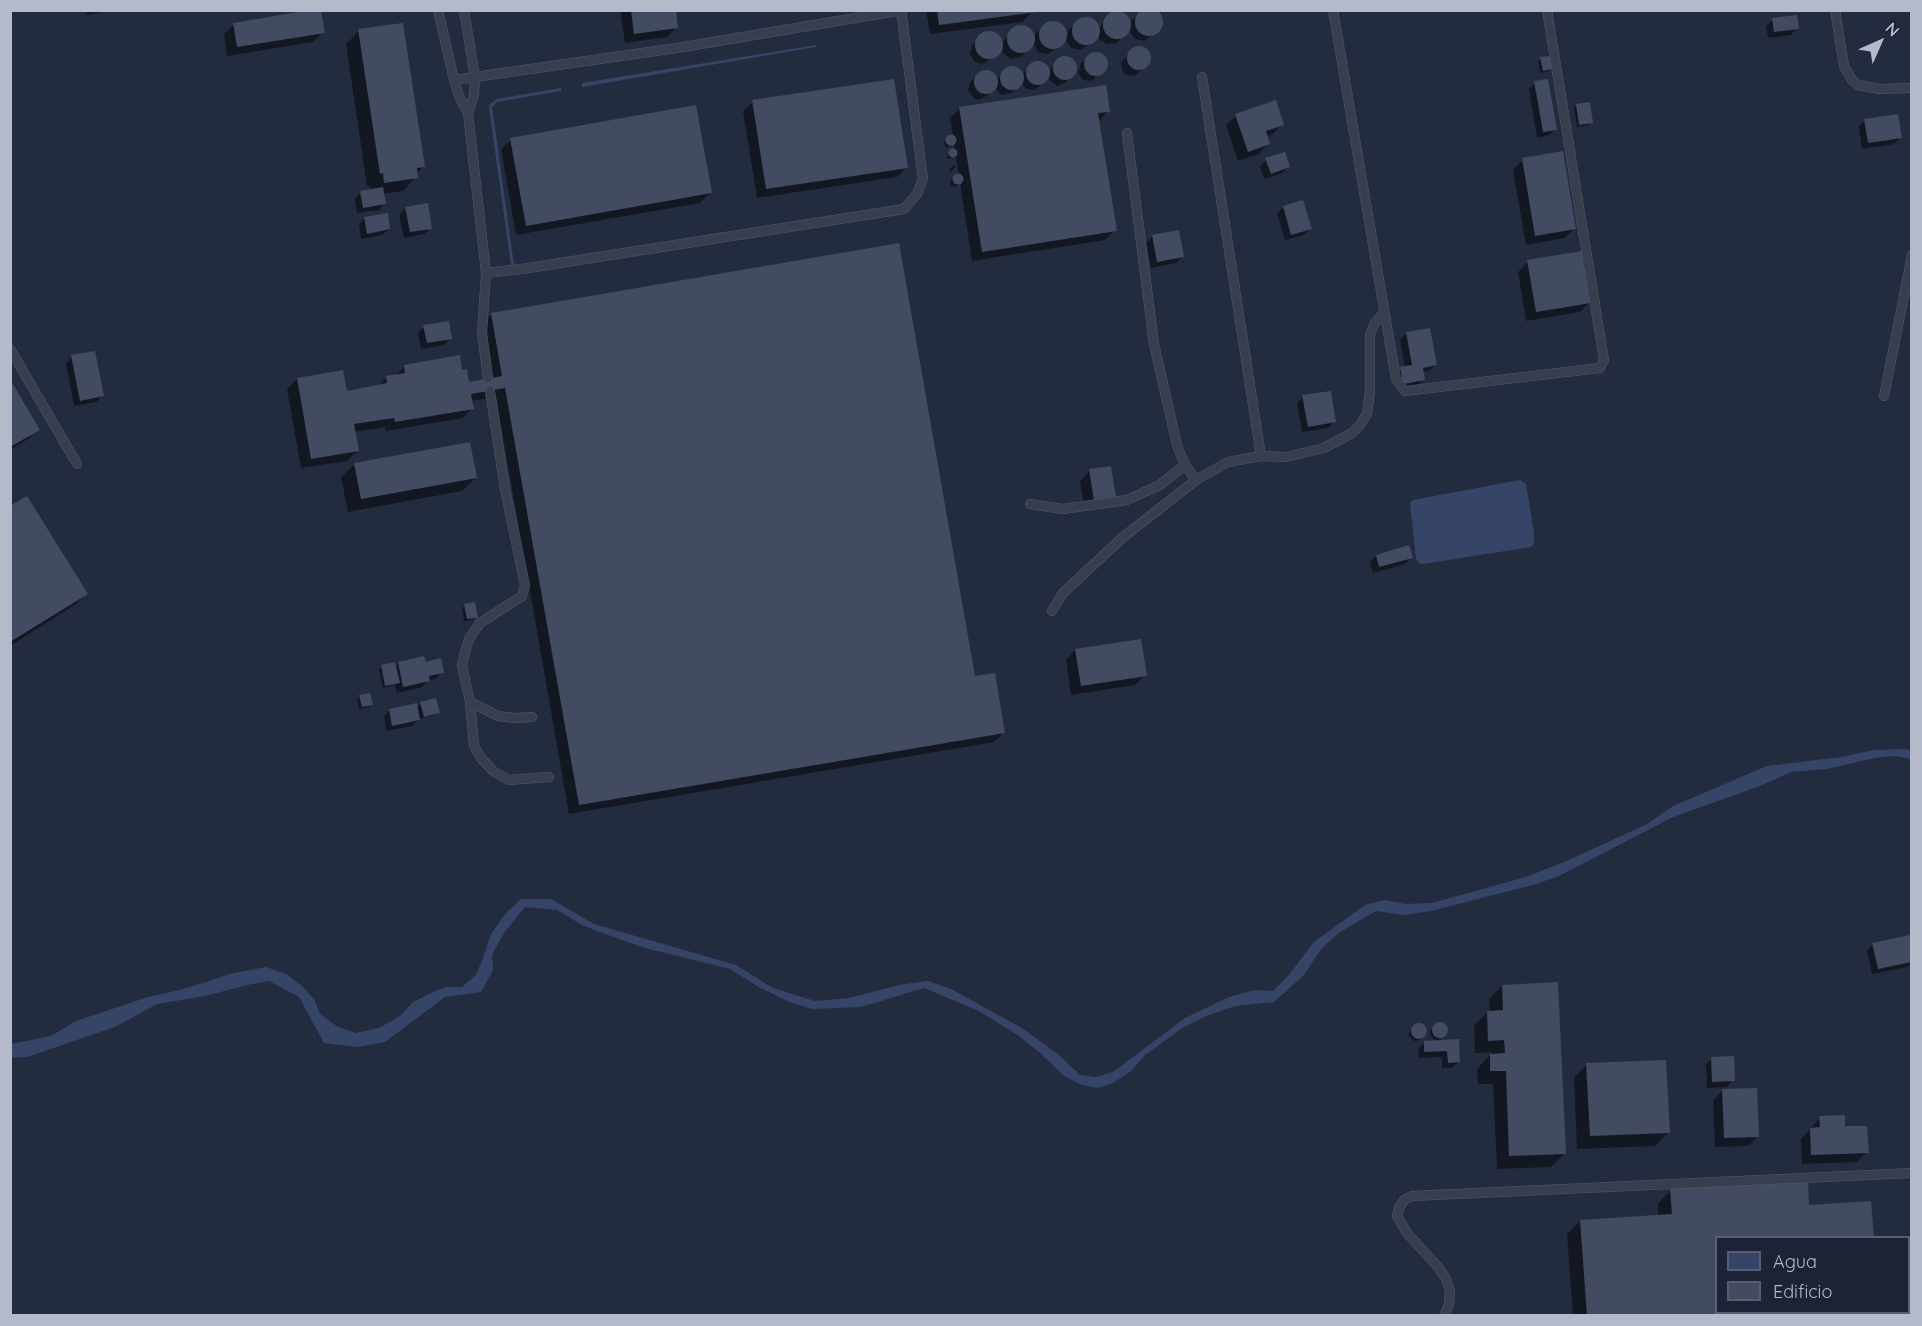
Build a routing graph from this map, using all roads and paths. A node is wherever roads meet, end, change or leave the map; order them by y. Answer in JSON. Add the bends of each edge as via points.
{"nodes":[{"id":1,"x":438,"y":10,"type":"edge"},
{"id":2,"x":464,"y":10,"type":"edge"},
{"id":3,"x":1333,"y":10,"type":"edge"},
{"id":4,"x":1547,"y":10,"type":"edge"},
{"id":5,"x":1835,"y":10,"type":"edge"},
{"id":6,"x":901,"y":11,"type":"edge"},
{"id":7,"x":1202,"y":77,"type":"dead end"},
{"id":8,"x":475,"y":78,"type":"junction"},
{"id":9,"x":454,"y":80,"type":"junction"},
{"id":10,"x":1911,"y":87,"type":"edge"},
{"id":11,"x":468,"y":113,"type":"junction"},
{"id":12,"x":1127,"y":133,"type":"dead end"},
{"id":13,"x":1911,"y":255,"type":"edge"},
{"id":14,"x":486,"y":273,"type":"junction"},
{"id":15,"x":1384,"y":313,"type":"junction"},
{"id":16,"x":10,"y":349,"type":"edge"},
{"id":17,"x":488,"y":378,"type":"dead end"},
{"id":18,"x":490,"y":391,"type":"dead end"},
{"id":19,"x":1884,"y":396,"type":"dead end"},
{"id":20,"x":1261,"y":456,"type":"junction"},
{"id":21,"x":77,"y":464,"type":"dead end"},
{"id":22,"x":1185,"y":465,"type":"junction"},
{"id":23,"x":1196,"y":480,"type":"junction"},
{"id":24,"x":1030,"y":504,"type":"dead end"},
{"id":25,"x":1052,"y":610,"type":"dead end"},
{"id":26,"x":470,"y":702,"type":"junction"},
{"id":27,"x":532,"y":717,"type":"dead end"},
{"id":28,"x":549,"y":777,"type":"dead end"},
{"id":29,"x":1911,"y":1173,"type":"edge"},
{"id":30,"x":1444,"y":1316,"type":"edge"}],
"edges":[{"from":1,"to":9,"type":"lane"},
{"from":2,"to":8,"type":"lane"},
{"from":3,"to":15,"type":"lane"},
{"from":4,"to":15,"type":"lane","via":[[1604,353],[1600,368],[1405,391],[1396,379]]},
{"from":5,"to":10,"type":"lane","via":[[1844,66],[1852,80],[1878,89]]},
{"from":6,"to":8,"type":"lane"},
{"from":6,"to":14,"type":"lane","via":[[923,180],[904,209]]},
{"from":7,"to":20,"type":"lane"},
{"from":8,"to":9,"type":"lane"},
{"from":8,"to":11,"type":"lane"},
{"from":9,"to":11,"type":"lane"},
{"from":11,"to":14,"type":"lane"},
{"from":12,"to":22,"type":"lane","via":[[1154,344]]},
{"from":13,"to":19,"type":"lane"},
{"from":14,"to":17,"type":"lane","via":[[482,333]]},
{"from":15,"to":20,"type":"lane","via":[[1370,334],[1370,391],[1367,414],[1360,424],[1352,433],[1324,448],[1286,458]]},
{"from":16,"to":21,"type":"lane"},
{"from":18,"to":26,"type":"lane","via":[[525,585],[522,596],[480,623],[469,639],[462,666]]},
{"from":20,"to":23,"type":"lane","via":[[1228,462]]},
{"from":22,"to":23,"type":"lane"},
{"from":22,"to":24,"type":"lane","via":[[1160,485],[1126,500],[1063,509]]},
{"from":23,"to":25,"type":"lane","via":[[1122,538],[1063,593]]},
{"from":26,"to":27,"type":"lane","via":[[498,716]]},
{"from":26,"to":28,"type":"lane","via":[[474,746],[493,771],[509,780]]},
{"from":29,"to":30,"type":"lane","via":[[1412,1196],[1404,1200],[1397,1216],[1446,1279],[1450,1291]]}]}
